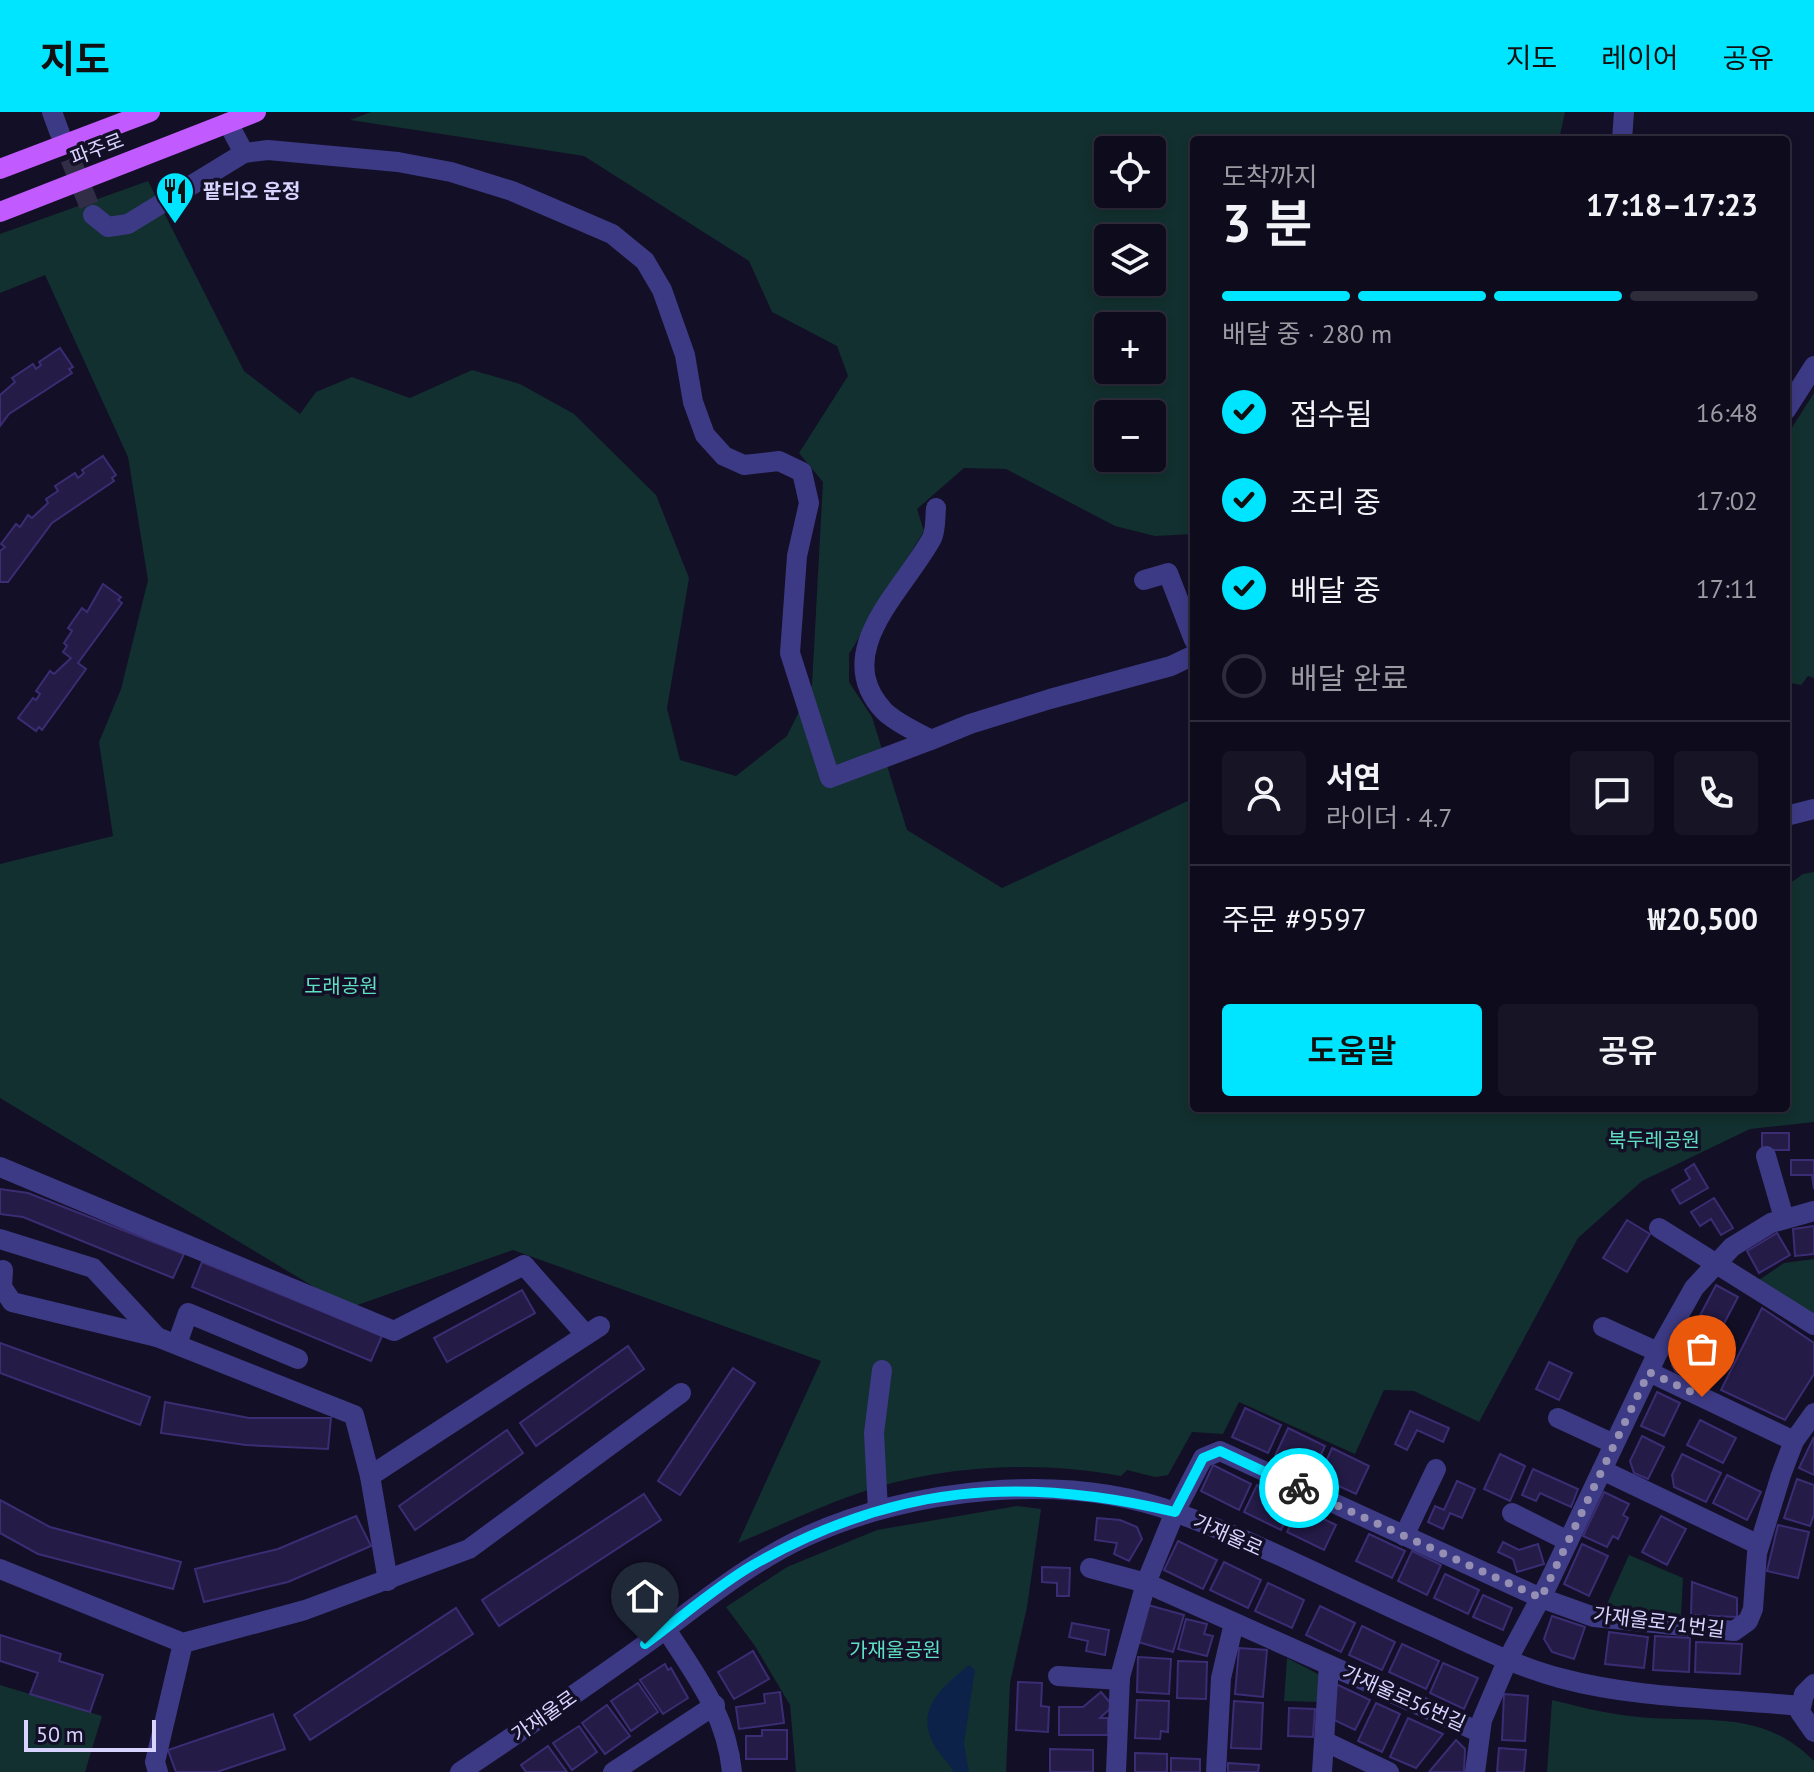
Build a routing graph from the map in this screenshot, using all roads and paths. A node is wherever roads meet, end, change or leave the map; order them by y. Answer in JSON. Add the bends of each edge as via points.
{"nodes":[{"id":1,"x":150,"y":112,"type":"edge"},
{"id":2,"x":256,"y":112,"type":"edge"},
{"id":3,"x":1624,"y":112,"type":"edge"},
{"id":4,"x":228,"y":123,"type":"junction"},
{"id":5,"x":1622,"y":136,"type":"edge"},
{"id":6,"x":244,"y":153,"type":"junction"},
{"id":7,"x":0,"y":169,"type":"edge"},
{"id":8,"x":0,"y":212,"type":"edge"},
{"id":9,"x":93,"y":215,"type":"dead end"},
{"id":10,"x":1814,"y":366,"type":"edge"},
{"id":11,"x":1790,"y":404,"type":"edge"},
{"id":12,"x":936,"y":508,"type":"dead end"},
{"id":13,"x":1144,"y":580,"type":"dead end"},
{"id":14,"x":1190,"y":630,"type":"edge"},
{"id":15,"x":1190,"y":657,"type":"edge"},
{"id":16,"x":931,"y":740,"type":"junction"},
{"id":17,"x":1814,"y":809,"type":"edge"},
{"id":18,"x":1790,"y":815,"type":"edge"},
{"id":19,"x":1766,"y":1156,"type":"dead end"},
{"id":20,"x":0,"y":1167,"type":"edge"},
{"id":21,"x":1814,"y":1211,"type":"edge"},
{"id":22,"x":1784,"y":1218,"type":"junction"},
{"id":23,"x":1659,"y":1228,"type":"dead end"},
{"id":24,"x":0,"y":1239,"type":"edge"},
{"id":25,"x":1714,"y":1264,"type":"junction"},
{"id":26,"x":3,"y":1270,"type":"dead end"},
{"id":27,"x":1814,"y":1325,"type":"edge"},
{"id":28,"x":1603,"y":1327,"type":"dead end"},
{"id":29,"x":157,"y":1337,"type":"junction"},
{"id":30,"x":177,"y":1344,"type":"junction"},
{"id":31,"x":1658,"y":1352,"type":"junction"},
{"id":32,"x":298,"y":1359,"type":"dead end"},
{"id":33,"x":882,"y":1370,"type":"dead end"},
{"id":34,"x":1649,"y":1372,"type":"junction"},
{"id":35,"x":681,"y":1393,"type":"dead end"},
{"id":36,"x":1814,"y":1413,"type":"edge"},
{"id":37,"x":1558,"y":1418,"type":"dead end"},
{"id":38,"x":1794,"y":1441,"type":"junction"},
{"id":39,"x":1614,"y":1444,"type":"junction"},
{"id":40,"x":1436,"y":1469,"type":"dead end"},
{"id":41,"x":1602,"y":1470,"type":"junction"},
{"id":42,"x":370,"y":1476,"type":"junction"},
{"id":43,"x":878,"y":1510,"type":"junction"},
{"id":44,"x":1175,"y":1512,"type":"junction"},
{"id":45,"x":1512,"y":1513,"type":"dead end"},
{"id":46,"x":1404,"y":1536,"type":"junction"},
{"id":47,"x":1568,"y":1541,"type":"junction"},
{"id":48,"x":1759,"y":1545,"type":"junction"},
{"id":49,"x":1090,"y":1568,"type":"dead end"},
{"id":50,"x":0,"y":1569,"type":"edge"},
{"id":51,"x":388,"y":1581,"type":"junction"},
{"id":52,"x":1146,"y":1583,"type":"junction"},
{"id":53,"x":1541,"y":1598,"type":"junction"},
{"id":54,"x":1234,"y":1623,"type":"junction"},
{"id":55,"x":666,"y":1629,"type":"junction"},
{"id":56,"x":183,"y":1643,"type":"junction"},
{"id":57,"x":1508,"y":1659,"type":"junction"},
{"id":58,"x":1329,"y":1665,"type":"junction"},
{"id":59,"x":1058,"y":1676,"type":"dead end"},
{"id":60,"x":1120,"y":1680,"type":"junction"},
{"id":61,"x":1814,"y":1684,"type":"edge"},
{"id":62,"x":715,"y":1705,"type":"junction"},
{"id":63,"x":1800,"y":1706,"type":"junction"},
{"id":64,"x":1479,"y":1732,"type":"junction"},
{"id":65,"x":1814,"y":1732,"type":"edge"},
{"id":66,"x":1324,"y":1741,"type":"junction"},
{"id":67,"x":158,"y":1772,"type":"edge"},
{"id":68,"x":460,"y":1772,"type":"edge"},
{"id":69,"x":614,"y":1772,"type":"edge"},
{"id":70,"x":732,"y":1772,"type":"edge"},
{"id":71,"x":1116,"y":1772,"type":"edge"},
{"id":72,"x":1216,"y":1772,"type":"edge"},
{"id":73,"x":1322,"y":1772,"type":"edge"},
{"id":74,"x":1389,"y":1772,"type":"edge"},
{"id":75,"x":1475,"y":1772,"type":"edge"}],
"edges":[{"from":1,"to":7,"type":"main road","name":"파주로"},
{"from":2,"to":4,"type":"main road","name":"파주로"},
{"from":3,"to":5,"type":"street"},
{"from":4,"to":6,"type":"street"},
{"from":4,"to":8,"type":"main road","name":"파주로"},
{"from":6,"to":9,"type":"street","via":[[128,224],[108,227]]},
{"from":6,"to":16,"type":"street","via":[[339,156],[451,172],[512,191],[612,234],[645,261],[662,290],[685,355],[705,435],[724,456],[744,465],[779,461],[802,472],[809,503],[797,556],[790,653],[830,778]]},
{"from":10,"to":11,"type":"street"},
{"from":12,"to":16,"type":"street","via":[[934,536],[864,649],[866,684],[885,712]]},
{"from":13,"to":14,"type":"street","via":[[1168,573]]},
{"from":15,"to":16,"type":"street"},
{"from":17,"to":18,"type":"street"},
{"from":19,"to":22,"type":"street"},
{"from":20,"to":42,"type":"street","via":[[394,1331],[524,1265],[593,1330]]},
{"from":21,"to":22,"type":"street"},
{"from":22,"to":25,"type":"street","via":[[1732,1247]]},
{"from":23,"to":25,"type":"street"},
{"from":24,"to":29,"type":"street","via":[[93,1268]]},
{"from":25,"to":27,"type":"street"},
{"from":25,"to":31,"type":"street"},
{"from":26,"to":29,"type":"street","via":[[2,1287],[12,1302]]},
{"from":28,"to":31,"type":"street"},
{"from":29,"to":30,"type":"street"},
{"from":30,"to":32,"type":"street","via":[[188,1313]]},
{"from":30,"to":42,"type":"street","via":[[354,1415]]},
{"from":31,"to":34,"type":"street"},
{"from":33,"to":43,"type":"street","via":[[874,1433]]},
{"from":34,"to":38,"type":"street"},
{"from":34,"to":39,"type":"street"},
{"from":35,"to":51,"type":"street","via":[[469,1549]]},
{"from":36,"to":38,"type":"street","name":"가재울로71번길"},
{"from":37,"to":39,"type":"street"},
{"from":38,"to":48,"type":"street","name":"가재울로71번길"},
{"from":39,"to":41,"type":"street"},
{"from":40,"to":46,"type":"street"},
{"from":41,"to":47,"type":"street"},
{"from":41,"to":48,"type":"street"},
{"from":42,"to":51,"type":"street"},
{"from":43,"to":44,"type":"street","name":"가재울로","via":[[964,1493],[1045,1491],[1109,1496]]},
{"from":43,"to":55,"type":"street","name":"가재울로","via":[[806,1537],[751,1566]]},
{"from":44,"to":46,"type":"street","name":"가재울로71번길","via":[[1203,1458],[1220,1451]]},
{"from":44,"to":52,"type":"street"},
{"from":44,"to":57,"type":"street","name":"가재울로"},
{"from":45,"to":47,"type":"street"},
{"from":46,"to":53,"type":"street","name":"가재울로71번길"},
{"from":47,"to":53,"type":"street"},
{"from":48,"to":53,"type":"street","name":"가재울로71번길","via":[[1753,1609],[1748,1621],[1734,1631],[1594,1617]]},
{"from":49,"to":52,"type":"street","name":"가재울로56번길"},
{"from":50,"to":56,"type":"street"},
{"from":51,"to":56,"type":"street"},
{"from":52,"to":54,"type":"street","name":"가재울로56번길"},
{"from":52,"to":60,"type":"street"},
{"from":53,"to":57,"type":"street"},
{"from":54,"to":58,"type":"street","name":"가재울로56번길"},
{"from":54,"to":72,"type":"street","via":[[1221,1678]]},
{"from":55,"to":62,"type":"street"},
{"from":55,"to":68,"type":"street","name":"가재울로"},
{"from":56,"to":67,"type":"street","via":[[155,1762]]},
{"from":57,"to":63,"type":"street","name":"가재울로","via":[[1561,1678],[1646,1694]]},
{"from":57,"to":64,"type":"street","name":"가재울로56번길"},
{"from":58,"to":64,"type":"street","name":"가재울로56번길"},
{"from":58,"to":66,"type":"street","name":"가재울로56번길"},
{"from":59,"to":60,"type":"street"},
{"from":60,"to":71,"type":"street"},
{"from":61,"to":63,"type":"street"},
{"from":62,"to":69,"type":"street"},
{"from":62,"to":70,"type":"street"},
{"from":63,"to":65,"type":"street","via":[[1803,1721]]},
{"from":64,"to":75,"type":"street","name":"가재울로56번길"},
{"from":66,"to":73,"type":"street","name":"가재울로56번길"},
{"from":66,"to":74,"type":"street"}]}
